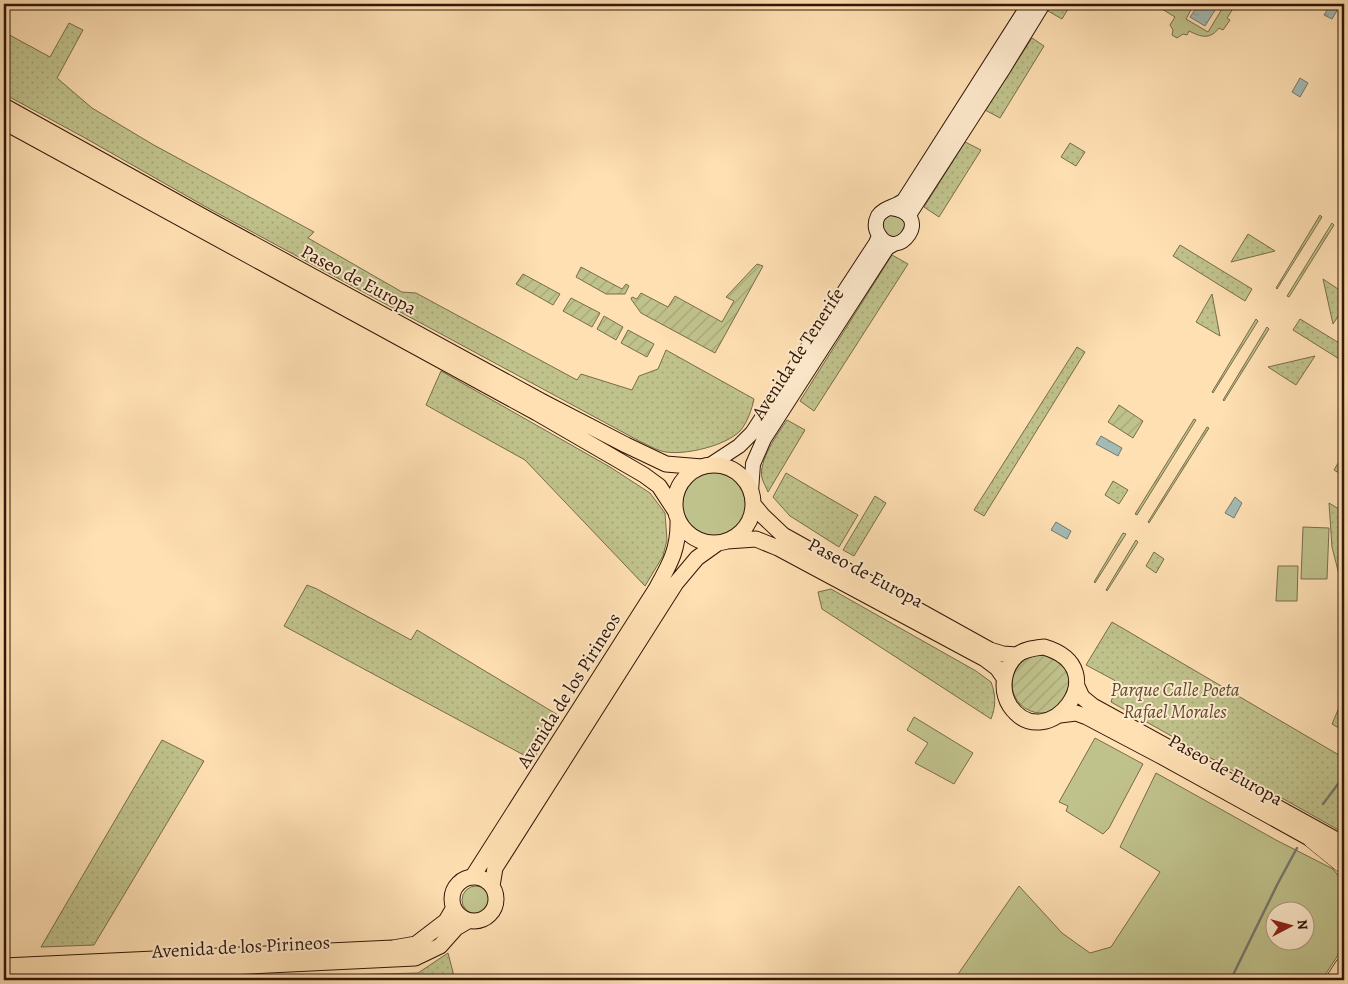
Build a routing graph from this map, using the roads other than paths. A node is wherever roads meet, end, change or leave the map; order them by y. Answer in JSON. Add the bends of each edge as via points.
{"nodes":[{"id":1,"x":1029,"y":4,"type":"edge"},
{"id":2,"x":1043,"y":4,"type":"edge"},
{"id":3,"x":4,"y":106,"type":"edge"},
{"id":4,"x":4,"y":122,"type":"edge"},
{"id":5,"x":892,"y":208,"type":"junction"},
{"id":6,"x":909,"y":215,"type":"junction"},
{"id":7,"x":879,"y":236,"type":"junction"},
{"id":8,"x":894,"y":244,"type":"junction"},
{"id":9,"x":706,"y":466,"type":"junction"},
{"id":10,"x":752,"y":498,"type":"junction"},
{"id":11,"x":677,"y":516,"type":"junction"},
{"id":12,"x":722,"y":542,"type":"junction"},
{"id":13,"x":1016,"y":655,"type":"junction"},
{"id":14,"x":1004,"y":678,"type":"junction"},
{"id":15,"x":1076,"y":686,"type":"junction"},
{"id":16,"x":1060,"y":715,"type":"junction"},
{"id":17,"x":1312,"y":839,"type":"junction"},
{"id":18,"x":1344,"y":844,"type":"edge"},
{"id":19,"x":1344,"y":857,"type":"edge"},
{"id":20,"x":1344,"y":865,"type":"edge"},
{"id":21,"x":473,"y":876,"type":"junction"},
{"id":22,"x":492,"y":886,"type":"junction"},
{"id":23,"x":453,"y":908,"type":"junction"},
{"id":24,"x":468,"y":921,"type":"junction"},
{"id":25,"x":4,"y":966,"type":"edge"},
{"id":26,"x":1344,"y":966,"type":"edge"},
{"id":27,"x":4,"y":978,"type":"edge"},
{"id":28,"x":1335,"y":980,"type":"edge"}],
"edges":[{"from":1,"to":5,"type":"main road","via":[[904,200]]},
{"from":2,"to":6,"type":"main road"},
{"from":3,"to":9,"type":"main road","name":"Paseo de Europa","via":[[626,446],[666,464]]},
{"from":4,"to":11,"type":"main road","name":"Paseo de Europa","via":[[537,413],[644,475],[659,486]]},
{"from":5,"to":6,"type":"main road","via":[[902,209]]},
{"from":5,"to":7,"type":"main road","via":[[883,210],[878,216]]},
{"from":6,"to":8,"type":"main road","via":[[912,229],[909,236]]},
{"from":7,"to":8,"type":"main road"},
{"from":7,"to":9,"type":"main road","name":"Avenida de Tenerife","via":[[752,433],[739,446]]},
{"from":8,"to":10,"type":"main road","name":"Avenida de Tenerife","via":[[887,248],[764,439],[753,464]]},
{"from":9,"to":10,"type":"main road","via":[[723,466],[735,471],[745,480]]},
{"from":9,"to":11,"type":"main road","via":[[691,472],[680,485],[675,501]]},
{"from":10,"to":12,"type":"main road","via":[[751,516],[746,527]]},
{"from":10,"to":13,"type":"main road","name":"Paseo de Europa","via":[[762,516],[783,535],[990,650]]},
{"from":11,"to":12,"type":"main road","via":[[684,530],[694,538]]},
{"from":11,"to":21,"type":"main road","name":"Avenida de los Pirineos","via":[[673,559]]},
{"from":12,"to":14,"type":"main road","name":"Paseo de Europa","via":[[756,539],[778,548],[985,659]]},
{"from":12,"to":22,"type":"main road","name":"Avenida de los Pirineos","via":[[697,558],[676,583],[495,868]]},
{"from":13,"to":14,"type":"main road"},
{"from":13,"to":15,"type":"main road","via":[[1044,647],[1058,651],[1070,662],[1076,675]]},
{"from":14,"to":16,"type":"main road","via":[[1004,691],[1018,714],[1032,721]]},
{"from":15,"to":16,"type":"main road","via":[[1074,697]]},
{"from":15,"to":18,"type":"main road","name":"Paseo de Europa","via":[[1082,697],[1093,706]]},
{"from":16,"to":17,"type":"main road","name":"Paseo de Europa","via":[[1076,713],[1087,717]]},
{"from":17,"to":19,"type":"main road","name":"Paseo de Europa"},
{"from":17,"to":20,"type":"highway"},
{"from":21,"to":22,"type":"main road","via":[[486,880]]},
{"from":21,"to":23,"type":"main road","via":[[461,880],[456,886],[451,898]]},
{"from":22,"to":24,"type":"main road","via":[[496,908],[482,920]]},
{"from":23,"to":24,"type":"main road"},
{"from":23,"to":25,"type":"main road","name":"Avenida de los Pirineos","via":[[446,921],[416,944],[393,948]]},
{"from":24,"to":27,"type":"main road","name":"Avenida de los Pirineos","via":[[456,928],[440,946],[415,958]]},
{"from":26,"to":28,"type":"highway"}]}
